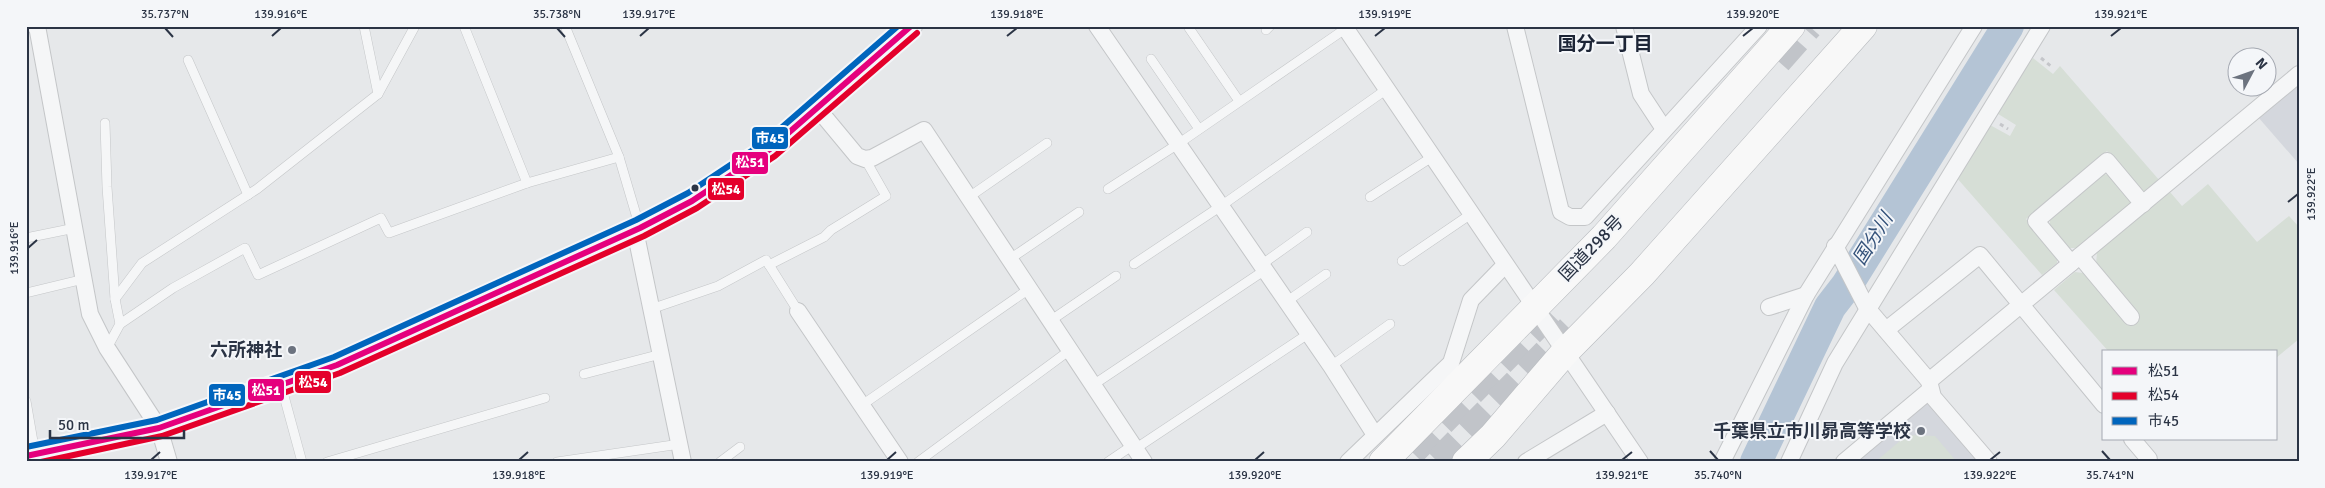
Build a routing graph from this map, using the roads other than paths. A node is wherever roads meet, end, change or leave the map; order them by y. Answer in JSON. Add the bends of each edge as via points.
{"nodes":[{"id":1,"x":36,"y":26,"type":"edge"},
{"id":2,"x":364,"y":26,"type":"edge"},
{"id":3,"x":415,"y":26,"type":"edge"},
{"id":4,"x":464,"y":26,"type":"edge"},
{"id":5,"x":564,"y":26,"type":"edge"},
{"id":6,"x":1096,"y":26,"type":"edge"},
{"id":7,"x":1515,"y":26,"type":"edge"},
{"id":8,"x":1624,"y":26,"type":"edge"},
{"id":9,"x":1759,"y":26,"type":"edge"},
{"id":10,"x":1791,"y":26,"type":"edge"},
{"id":11,"x":1863,"y":26,"type":"edge"},
{"id":12,"x":1974,"y":26,"type":"edge"},
{"id":13,"x":2042,"y":26,"type":"edge"},
{"id":14,"x":909,"y":27,"type":"edge"},
{"id":15,"x":1345,"y":27,"type":"edge"},
{"id":16,"x":26,"y":28,"type":"edge"},
{"id":17,"x":1189,"y":28,"type":"dead end"},
{"id":18,"x":1151,"y":59,"type":"dead end"},
{"id":19,"x":188,"y":60,"type":"dead end"},
{"id":20,"x":2299,"y":74,"type":"edge"},
{"id":21,"x":1386,"y":89,"type":"junction"},
{"id":22,"x":378,"y":94,"type":"junction"},
{"id":23,"x":1239,"y":102,"type":"junction"},
{"id":24,"x":818,"y":109,"type":"junction"},
{"id":25,"x":105,"y":123,"type":"dead end"},
{"id":26,"x":1199,"y":129,"type":"junction"},
{"id":27,"x":1664,"y":129,"type":"junction"},
{"id":28,"x":1047,"y":143,"type":"dead end"},
{"id":29,"x":1178,"y":144,"type":"junction"},
{"id":30,"x":618,"y":157,"type":"junction"},
{"id":31,"x":1432,"y":157,"type":"junction"},
{"id":32,"x":865,"y":159,"type":"junction"},
{"id":33,"x":527,"y":183,"type":"junction"},
{"id":34,"x":1108,"y":189,"type":"dead end"},
{"id":35,"x":248,"y":195,"type":"junction"},
{"id":36,"x":969,"y":197,"type":"junction"},
{"id":37,"x":1370,"y":197,"type":"dead end"},
{"id":38,"x":2143,"y":204,"type":"junction"},
{"id":39,"x":1221,"y":206,"type":"junction"},
{"id":40,"x":1079,"y":212,"type":"dead end"},
{"id":41,"x":1470,"y":214,"type":"junction"},
{"id":42,"x":75,"y":228,"type":"junction"},
{"id":43,"x":637,"y":229,"type":"junction"},
{"id":44,"x":1307,"y":232,"type":"dead end"},
{"id":45,"x":26,"y":238,"type":"edge"},
{"id":46,"x":1837,"y":251,"type":"junction"},
{"id":47,"x":1010,"y":259,"type":"junction"},
{"id":48,"x":2076,"y":260,"type":"junction"},
{"id":49,"x":1402,"y":261,"type":"dead end"},
{"id":50,"x":1134,"y":264,"type":"dead end"},
{"id":51,"x":770,"y":265,"type":"junction"},
{"id":52,"x":1505,"y":265,"type":"junction"},
{"id":53,"x":1263,"y":268,"type":"junction"},
{"id":54,"x":1326,"y":274,"type":"dead end"},
{"id":55,"x":1116,"y":276,"type":"dead end"},
{"id":56,"x":84,"y":279,"type":"junction"},
{"id":57,"x":1029,"y":288,"type":"junction"},
{"id":58,"x":26,"y":293,"type":"edge"},
{"id":59,"x":1806,"y":296,"type":"junction"},
{"id":60,"x":115,"y":299,"type":"junction"},
{"id":61,"x":1286,"y":302,"type":"junction"},
{"id":62,"x":1865,"y":303,"type":"junction"},
{"id":63,"x":2021,"y":305,"type":"junction"},
{"id":64,"x":1534,"y":307,"type":"junction"},
{"id":65,"x":1769,"y":307,"type":"dead end"},
{"id":66,"x":651,"y":310,"type":"junction"},
{"id":67,"x":798,"y":311,"type":"joint"},
{"id":68,"x":2131,"y":317,"type":"dead end"},
{"id":69,"x":1050,"y":321,"type":"junction"},
{"id":70,"x":120,"y":324,"type":"junction"},
{"id":71,"x":1390,"y":324,"type":"dead end"},
{"id":72,"x":1886,"y":330,"type":"junction"},
{"id":73,"x":1308,"y":334,"type":"junction"},
{"id":74,"x":107,"y":348,"type":"junction"},
{"id":75,"x":1070,"y":350,"type":"junction"},
{"id":76,"x":1565,"y":352,"type":"junction"},
{"id":77,"x":661,"y":354,"type":"junction"},
{"id":78,"x":1331,"y":366,"type":"junction"},
{"id":79,"x":584,"y":374,"type":"dead end"},
{"id":80,"x":281,"y":385,"type":"junction"},
{"id":81,"x":1093,"y":385,"type":"junction"},
{"id":82,"x":1929,"y":385,"type":"junction"},
{"id":83,"x":545,"y":398,"type":"dead end"},
{"id":84,"x":26,"y":402,"type":"edge"},
{"id":85,"x":2102,"y":402,"type":"edge"},
{"id":86,"x":862,"y":405,"type":"junction"},
{"id":87,"x":1607,"y":413,"type":"junction"},
{"id":88,"x":159,"y":428,"type":"junction"},
{"id":89,"x":1376,"y":435,"type":"junction"},
{"id":90,"x":2133,"y":440,"type":"edge"},
{"id":91,"x":680,"y":444,"type":"junction"},
{"id":92,"x":740,"y":448,"type":"dead end"},
{"id":93,"x":1137,"y":452,"type":"edge"},
{"id":94,"x":31,"y":455,"type":"edge"},
{"id":95,"x":2149,"y":459,"type":"dead end"},
{"id":96,"x":169,"y":462,"type":"edge"},
{"id":97,"x":302,"y":462,"type":"edge"},
{"id":98,"x":327,"y":462,"type":"edge"},
{"id":99,"x":557,"y":462,"type":"edge"},
{"id":100,"x":683,"y":462,"type":"edge"},
{"id":101,"x":720,"y":462,"type":"edge"},
{"id":102,"x":900,"y":462,"type":"edge"},
{"id":103,"x":918,"y":462,"type":"edge"},
{"id":104,"x":1108,"y":462,"type":"edge"},
{"id":105,"x":1348,"y":462,"type":"edge"},
{"id":106,"x":1383,"y":462,"type":"edge"},
{"id":107,"x":1466,"y":462,"type":"edge"},
{"id":108,"x":1526,"y":462,"type":"edge"},
{"id":109,"x":1640,"y":462,"type":"edge"},
{"id":110,"x":1722,"y":462,"type":"edge"},
{"id":111,"x":1789,"y":462,"type":"edge"},
{"id":112,"x":1844,"y":462,"type":"edge"},
{"id":113,"x":1988,"y":462,"type":"edge"}],
"edges":[{"from":1,"to":16,"type":"lane"},
{"from":1,"to":42,"type":"street"},
{"from":2,"to":22,"type":"lane"},
{"from":3,"to":22,"type":"lane"},
{"from":4,"to":33,"type":"lane"},
{"from":5,"to":30,"type":"lane"},
{"from":6,"to":29,"type":"street"},
{"from":7,"to":27,"type":"street","via":[[1561,212],[1570,217],[1584,216]]},
{"from":8,"to":27,"type":"street","via":[[1641,94]]},
{"from":9,"to":27,"type":"street"},
{"from":10,"to":64,"type":"highway","name":"国道298号","via":[[1604,237]]},
{"from":11,"to":76,"type":"highway","via":[[1642,274]]},
{"from":12,"to":46,"type":"street"},
{"from":13,"to":62,"type":"street"},
{"from":14,"to":24,"type":"main road"},
{"from":15,"to":21,"type":"street"},
{"from":15,"to":23,"type":"lane"},
{"from":17,"to":23,"type":"lane"},
{"from":18,"to":26,"type":"lane"},
{"from":19,"to":35,"type":"lane"},
{"from":20,"to":38,"type":"street"},
{"from":21,"to":31,"type":"street"},
{"from":21,"to":39,"type":"lane"},
{"from":22,"to":35,"type":"lane"},
{"from":23,"to":26,"type":"lane"},
{"from":24,"to":32,"type":"street","via":[[857,156]]},
{"from":24,"to":43,"type":"main road","via":[[732,176]]},
{"from":25,"to":60,"type":"lane"},
{"from":26,"to":29,"type":"lane"},
{"from":28,"to":36,"type":"lane"},
{"from":29,"to":34,"type":"lane"},
{"from":29,"to":39,"type":"street"},
{"from":30,"to":33,"type":"lane"},
{"from":30,"to":43,"type":"lane"},
{"from":31,"to":37,"type":"lane"},
{"from":31,"to":41,"type":"street"},
{"from":32,"to":36,"type":"street","via":[[924,130]]},
{"from":32,"to":51,"type":"lane","via":[[886,196],[824,237]]},
{"from":33,"to":70,"type":"lane","via":[[389,233],[381,218],[258,276],[245,248],[173,288]]},
{"from":35,"to":60,"type":"lane","via":[[142,263]]},
{"from":36,"to":47,"type":"street"},
{"from":38,"to":48,"type":"street"},
{"from":38,"to":48,"type":"street","via":[[2107,161],[2036,221]]},
{"from":39,"to":50,"type":"lane"},
{"from":39,"to":53,"type":"street"},
{"from":40,"to":47,"type":"lane"},
{"from":41,"to":49,"type":"lane"},
{"from":41,"to":52,"type":"street"},
{"from":42,"to":45,"type":"lane"},
{"from":42,"to":56,"type":"street"},
{"from":43,"to":66,"type":"street"},
{"from":43,"to":80,"type":"main road","via":[[378,348]]},
{"from":44,"to":53,"type":"lane"},
{"from":46,"to":59,"type":"street"},
{"from":46,"to":62,"type":"street"},
{"from":47,"to":57,"type":"street"},
{"from":48,"to":63,"type":"street"},
{"from":48,"to":68,"type":"street"},
{"from":51,"to":66,"type":"lane","via":[[766,260],[718,286]]},
{"from":51,"to":67,"type":"lane"},
{"from":52,"to":64,"type":"street"},
{"from":52,"to":89,"type":"street","via":[[1470,300],[1451,363]]},
{"from":53,"to":61,"type":"street"},
{"from":53,"to":81,"type":"lane"},
{"from":54,"to":61,"type":"lane"},
{"from":55,"to":69,"type":"lane"},
{"from":56,"to":58,"type":"lane"},
{"from":56,"to":74,"type":"street","via":[[90,314]]},
{"from":57,"to":69,"type":"street"},
{"from":57,"to":86,"type":"lane"},
{"from":59,"to":65,"type":"street"},
{"from":59,"to":110,"type":"street"},
{"from":60,"to":70,"type":"lane"},
{"from":61,"to":73,"type":"street"},
{"from":62,"to":72,"type":"street"},
{"from":62,"to":111,"type":"street"},
{"from":63,"to":72,"type":"street","via":[[1980,255]]},
{"from":63,"to":82,"type":"street"},
{"from":63,"to":85,"type":"street"},
{"from":64,"to":76,"type":"street"},
{"from":64,"to":106,"type":"highway","name":"国道298号"},
{"from":66,"to":77,"type":"street"},
{"from":67,"to":86,"type":"street"},
{"from":69,"to":75,"type":"street"},
{"from":70,"to":74,"type":"lane"},
{"from":71,"to":78,"type":"lane"},
{"from":72,"to":82,"type":"street"},
{"from":73,"to":78,"type":"street"},
{"from":73,"to":93,"type":"lane"},
{"from":74,"to":88,"type":"street"},
{"from":75,"to":81,"type":"street"},
{"from":75,"to":103,"type":"lane"},
{"from":76,"to":87,"type":"street"},
{"from":76,"to":107,"type":"highway","via":[[1493,436]]},
{"from":77,"to":79,"type":"lane"},
{"from":77,"to":91,"type":"street"},
{"from":78,"to":89,"type":"street"},
{"from":80,"to":88,"type":"main road"},
{"from":80,"to":97,"type":"lane"},
{"from":81,"to":93,"type":"street"},
{"from":82,"to":112,"type":"street"},
{"from":82,"to":113,"type":"street","via":[[1933,397]]},
{"from":83,"to":98,"type":"lane"},
{"from":84,"to":94,"type":"lane"},
{"from":86,"to":102,"type":"street"},
{"from":87,"to":108,"type":"street"},
{"from":87,"to":109,"type":"street"},
{"from":88,"to":94,"type":"main road"},
{"from":88,"to":96,"type":"street"},
{"from":89,"to":105,"type":"street"},
{"from":90,"to":95,"type":"street"},
{"from":91,"to":99,"type":"lane"},
{"from":91,"to":100,"type":"street"},
{"from":92,"to":101,"type":"lane"},
{"from":93,"to":104,"type":"lane"}]}
